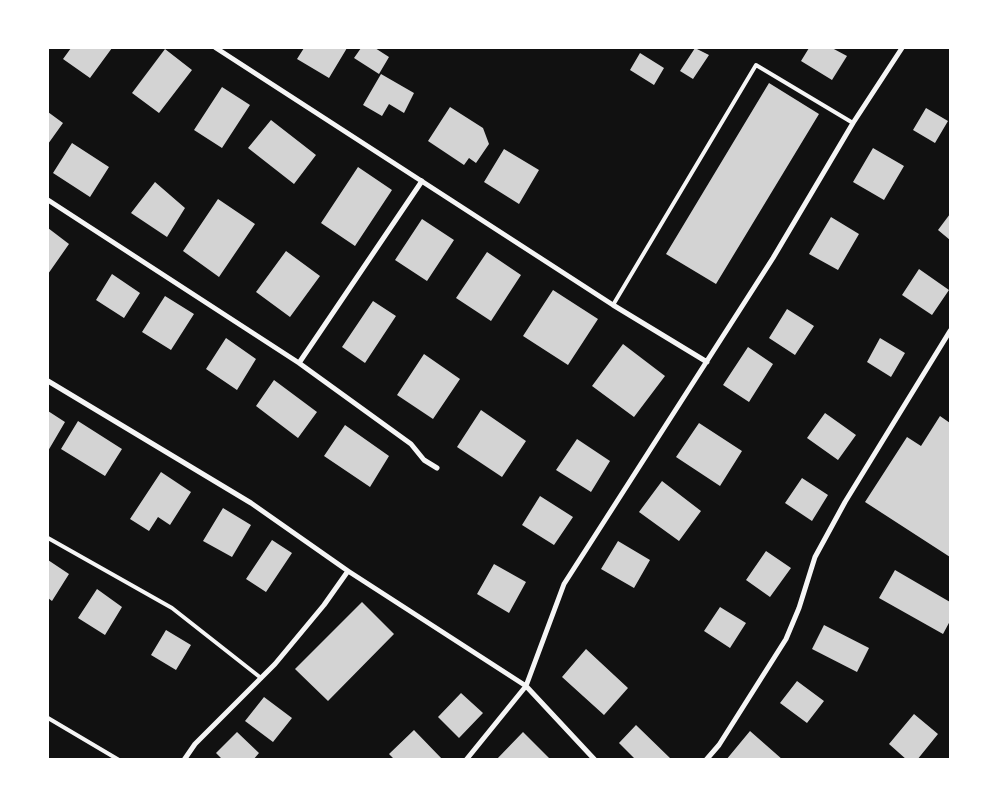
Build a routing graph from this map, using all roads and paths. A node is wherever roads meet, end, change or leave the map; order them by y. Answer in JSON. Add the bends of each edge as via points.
{"nodes":[{"id":1,"x":216,"y":48,"type":"edge"},
{"id":2,"x":902,"y":48,"type":"edge"},
{"id":3,"x":853,"y":123,"type":"junction"},
{"id":4,"x":422,"y":181,"type":"junction"},
{"id":5,"x":48,"y":200,"type":"edge"},
{"id":6,"x":613,"y":305,"type":"junction"},
{"id":7,"x":950,"y":331,"type":"edge"},
{"id":8,"x":707,"y":362,"type":"junction"},
{"id":9,"x":299,"y":363,"type":"junction"},
{"id":10,"x":48,"y":381,"type":"edge"},
{"id":11,"x":437,"y":468,"type":"dead end"},
{"id":12,"x":48,"y":538,"type":"edge"},
{"id":13,"x":348,"y":571,"type":"junction"},
{"id":14,"x":261,"y":678,"type":"junction"},
{"id":15,"x":526,"y":686,"type":"junction"},
{"id":16,"x":48,"y":718,"type":"edge"},
{"id":17,"x":119,"y":760,"type":"edge"},
{"id":18,"x":184,"y":760,"type":"edge"},
{"id":19,"x":466,"y":760,"type":"edge"},
{"id":20,"x":595,"y":760,"type":"edge"},
{"id":21,"x":706,"y":760,"type":"edge"}],
"edges":[{"from":1,"to":4,"type":"street"},
{"from":2,"to":3,"type":"street"},
{"from":3,"to":6,"type":"lane","via":[[756,65]]},
{"from":3,"to":8,"type":"street"},
{"from":4,"to":6,"type":"street"},
{"from":4,"to":9,"type":"street"},
{"from":5,"to":9,"type":"street"},
{"from":6,"to":8,"type":"street"},
{"from":7,"to":21,"type":"street","via":[[815,557],[786,639],[719,745]]},
{"from":8,"to":15,"type":"street","via":[[564,584]]},
{"from":9,"to":11,"type":"street","via":[[411,444],[424,460]]},
{"from":10,"to":13,"type":"street","via":[[251,503]]},
{"from":12,"to":14,"type":"lane","via":[[172,608]]},
{"from":13,"to":14,"type":"street","via":[[318,612]]},
{"from":13,"to":15,"type":"street"},
{"from":14,"to":18,"type":"street","via":[[195,744]]},
{"from":15,"to":19,"type":"street"},
{"from":15,"to":20,"type":"street"},
{"from":16,"to":17,"type":"lane"}]}
